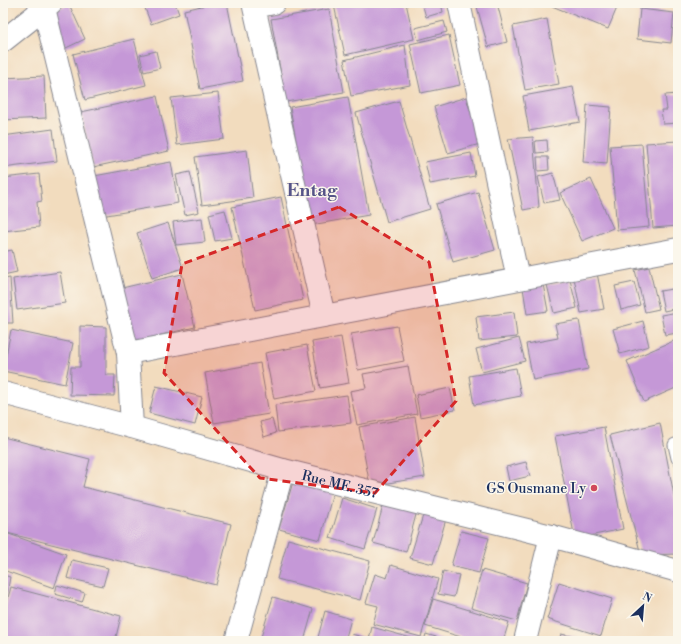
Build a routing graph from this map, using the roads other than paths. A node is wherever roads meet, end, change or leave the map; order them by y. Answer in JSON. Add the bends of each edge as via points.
{"nodes":[{"id":1,"x":274,"y":3,"type":"edge"},
{"id":2,"x":459,"y":3,"type":"edge"},
{"id":3,"x":45,"y":5,"type":"edge"},
{"id":4,"x":3,"y":41,"type":"edge"},
{"id":5,"x":678,"y":249,"type":"edge"},
{"id":6,"x":518,"y":279,"type":"junction"},
{"id":7,"x":324,"y":316,"type":"junction"},
{"id":8,"x":128,"y":354,"type":"junction"},
{"id":9,"x":3,"y":393,"type":"edge"},
{"id":10,"x":132,"y":427,"type":"junction"},
{"id":11,"x":675,"y":445,"type":"dead end"},
{"id":12,"x":678,"y":458,"type":"edge"},
{"id":13,"x":283,"y":470,"type":"junction"},
{"id":14,"x":551,"y":536,"type":"junction"},
{"id":15,"x":678,"y":571,"type":"edge"},
{"id":16,"x":236,"y":641,"type":"edge"},
{"id":17,"x":525,"y":641,"type":"edge"}],
"edges":[{"from":1,"to":7,"type":"street","via":[[254,7]]},
{"from":2,"to":6,"type":"street"},
{"from":3,"to":4,"type":"street"},
{"from":3,"to":8,"type":"street"},
{"from":5,"to":6,"type":"street"},
{"from":6,"to":7,"type":"street"},
{"from":7,"to":8,"type":"street"},
{"from":8,"to":10,"type":"street"},
{"from":9,"to":10,"type":"street","name":"Rue ME. 357"},
{"from":10,"to":13,"type":"street","name":"Rue ME. 357"},
{"from":11,"to":12,"type":"lane"},
{"from":13,"to":14,"type":"street","name":"Rue ME. 357"},
{"from":13,"to":16,"type":"street"},
{"from":14,"to":15,"type":"street","name":"Rue ME. 357"},
{"from":14,"to":17,"type":"street"}]}
